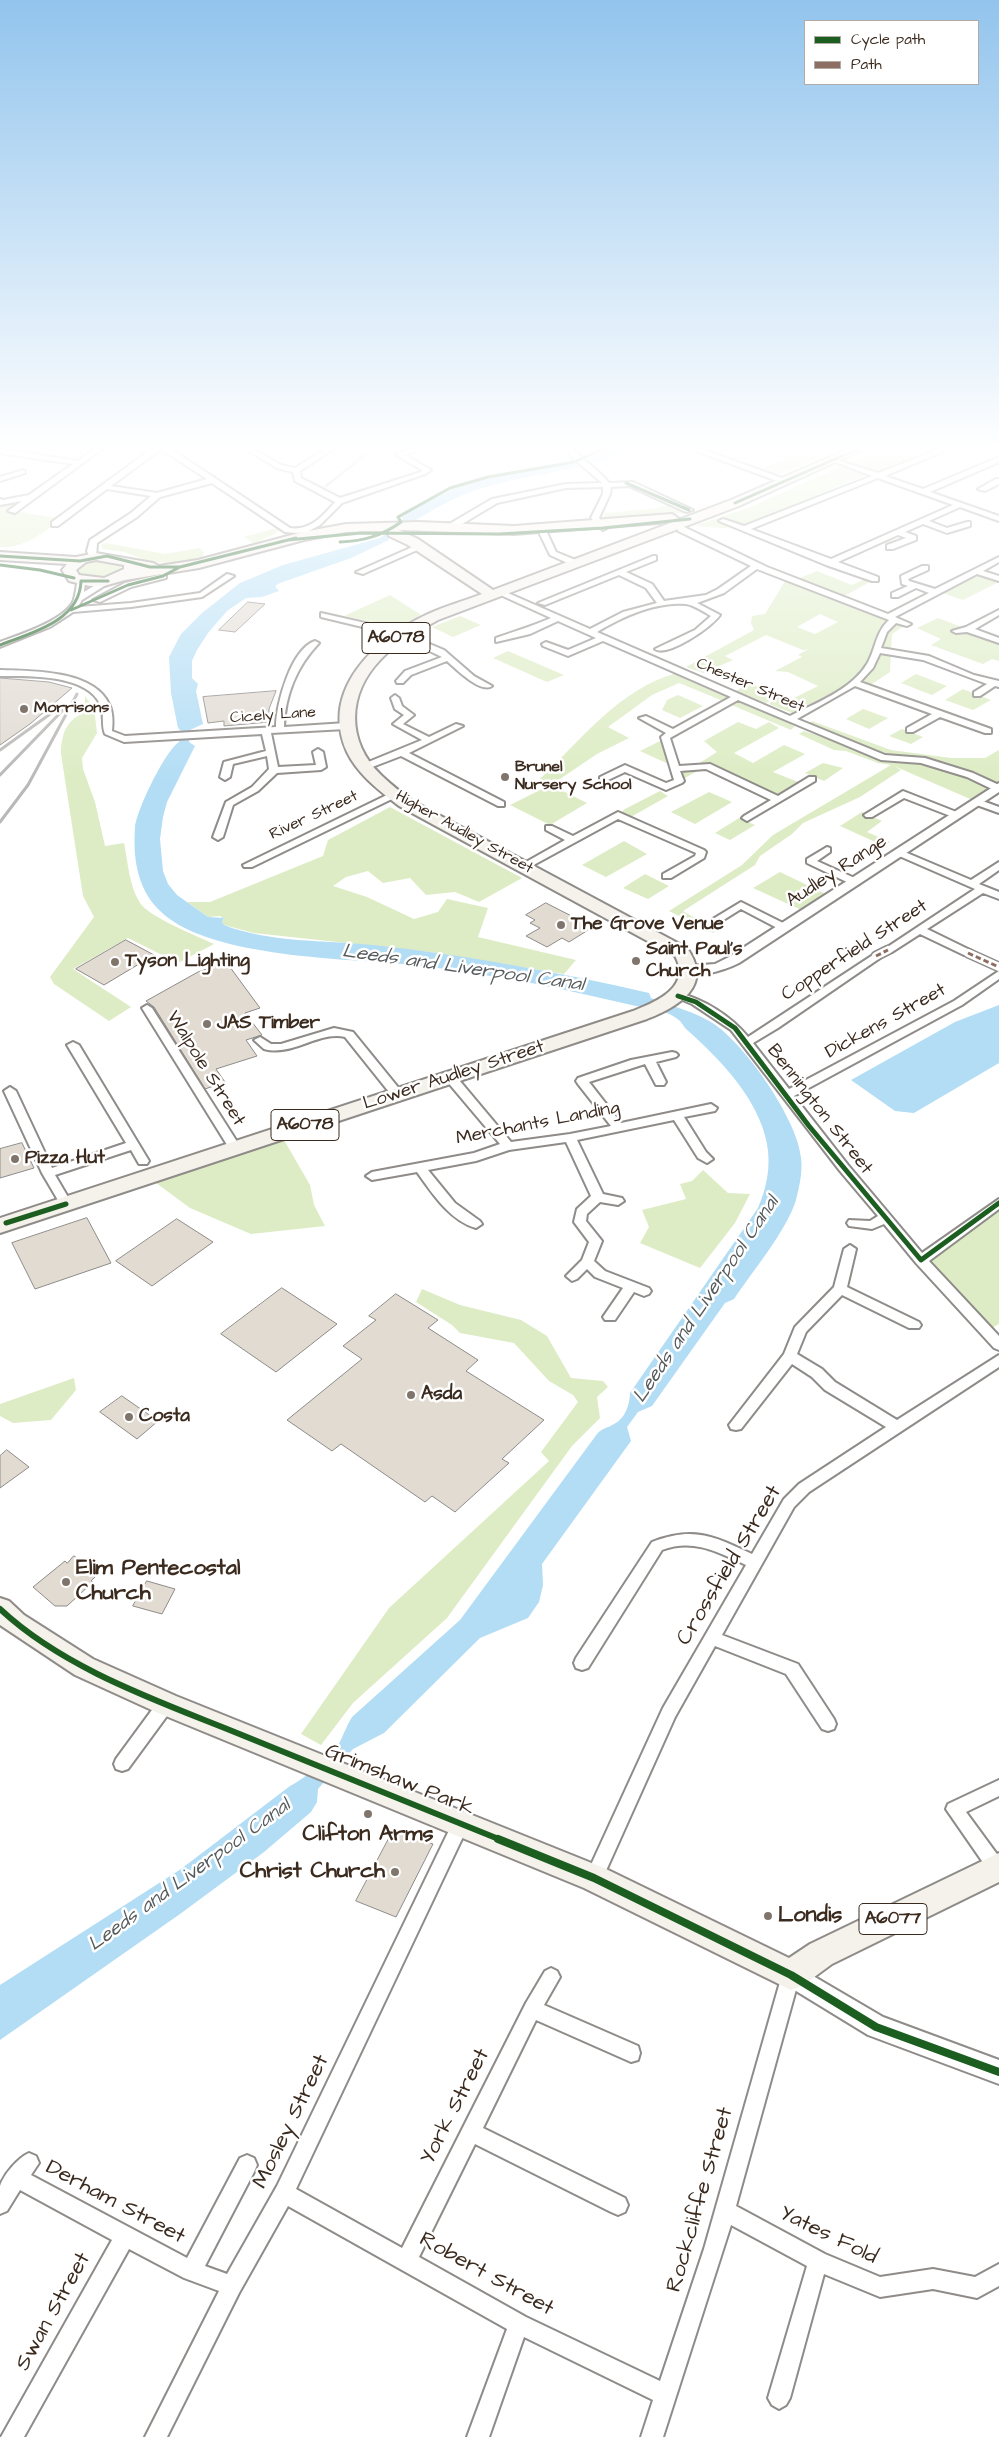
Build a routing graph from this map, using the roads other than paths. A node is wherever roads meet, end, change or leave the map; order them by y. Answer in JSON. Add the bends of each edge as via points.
{"nodes":[{"id":1,"x":49,"y":558,"type":"edge"},
{"id":2,"x":106,"y":558,"type":"edge"},
{"id":3,"x":119,"y":558,"type":"edge"},
{"id":4,"x":218,"y":558,"type":"edge"},
{"id":5,"x":377,"y":558,"type":"edge"},
{"id":6,"x":439,"y":558,"type":"edge"},
{"id":7,"x":564,"y":558,"type":"edge"},
{"id":8,"x":588,"y":558,"type":"edge"},
{"id":9,"x":740,"y":558,"type":"edge"},
{"id":10,"x":817,"y":558,"type":"edge"},
{"id":11,"x":842,"y":558,"type":"edge"},
{"id":12,"x":86,"y":559,"type":"junction"},
{"id":13,"x":999,"y":559,"type":"edge"},
{"id":14,"x":130,"y":563,"type":"junction"},
{"id":15,"x":575,"y":563,"type":"junction"},
{"id":16,"x":830,"y":563,"type":"junction"},
{"id":17,"x":0,"y":565,"type":"edge"},
{"id":18,"x":661,"y":566,"type":"dead end"},
{"id":19,"x":757,"y":566,"type":"junction"},
{"id":20,"x":180,"y":567,"type":"junction"},
{"id":21,"x":924,"y":568,"type":"dead end"},
{"id":22,"x":976,"y":571,"type":"junction"},
{"id":23,"x":360,"y":572,"type":"dead end"},
{"id":24,"x":620,"y":572,"type":"junction"},
{"id":25,"x":162,"y":576,"type":"dead end"},
{"id":26,"x":230,"y":576,"type":"dead end"},
{"id":27,"x":78,"y":579,"type":"junction"},
{"id":28,"x":875,"y":579,"type":"dead end"},
{"id":29,"x":999,"y":579,"type":"edge"},
{"id":30,"x":120,"y":580,"type":"junction"},
{"id":31,"x":914,"y":586,"type":"junction"},
{"id":32,"x":934,"y":592,"type":"junction"},
{"id":33,"x":494,"y":593,"type":"junction"},
{"id":34,"x":895,"y":595,"type":"dead end"},
{"id":35,"x":79,"y":598,"type":"junction"},
{"id":36,"x":97,"y":600,"type":"dead end"},
{"id":37,"x":545,"y":600,"type":"dead end"},
{"id":38,"x":690,"y":602,"type":"junction"},
{"id":39,"x":662,"y":604,"type":"junction"},
{"id":40,"x":71,"y":610,"type":"junction"},
{"id":41,"x":999,"y":612,"type":"edge"},
{"id":42,"x":324,"y":615,"type":"dead end"},
{"id":43,"x":558,"y":618,"type":"junction"},
{"id":44,"x":891,"y":618,"type":"junction"},
{"id":45,"x":907,"y":624,"type":"dead end"},
{"id":46,"x":968,"y":629,"type":"junction"},
{"id":47,"x":956,"y":631,"type":"dead end"},
{"id":48,"x":591,"y":632,"type":"junction"},
{"id":49,"x":401,"y":634,"type":"junction"},
{"id":50,"x":603,"y":638,"type":"junction"},
{"id":51,"x":499,"y":640,"type":"dead end"},
{"id":52,"x":999,"y":642,"type":"edge"},
{"id":53,"x":316,"y":643,"type":"dead end"},
{"id":54,"x":546,"y":644,"type":"dead end"},
{"id":55,"x":0,"y":645,"type":"edge"},
{"id":56,"x":659,"y":649,"type":"dead end"},
{"id":57,"x":876,"y":650,"type":"junction"},
{"id":58,"x":448,"y":658,"type":"junction"},
{"id":59,"x":0,"y":673,"type":"edge"},
{"id":60,"x":400,"y":681,"type":"dead end"},
{"id":61,"x":854,"y":683,"type":"junction"},
{"id":62,"x":997,"y":684,"type":"edge"},
{"id":63,"x":488,"y":686,"type":"dead end"},
{"id":64,"x":976,"y":694,"type":"dead end"},
{"id":65,"x":739,"y":696,"type":"junction"},
{"id":66,"x":395,"y":698,"type":"dead end"},
{"id":67,"x":941,"y":712,"type":"junction"},
{"id":68,"x":644,"y":718,"type":"dead end"},
{"id":69,"x":791,"y":719,"type":"junction"},
{"id":70,"x":346,"y":726,"type":"junction"},
{"id":71,"x":459,"y":726,"type":"dead end"},
{"id":72,"x":997,"y":726,"type":"dead end"},
{"id":73,"x":280,"y":730,"type":"junction"},
{"id":74,"x":910,"y":730,"type":"dead end"},
{"id":75,"x":266,"y":731,"type":"junction"},
{"id":76,"x":988,"y":731,"type":"junction"},
{"id":77,"x":672,"y":732,"type":"junction"},
{"id":78,"x":979,"y":736,"type":"dead end"},
{"id":79,"x":429,"y":740,"type":"junction"},
{"id":80,"x":318,"y":752,"type":"dead end"},
{"id":81,"x":270,"y":753,"type":"junction"},
{"id":82,"x":402,"y":753,"type":"junction"},
{"id":83,"x":364,"y":767,"type":"junction"},
{"id":84,"x":674,"y":769,"type":"junction"},
{"id":85,"x":274,"y":770,"type":"junction"},
{"id":86,"x":225,"y":777,"type":"dead end"},
{"id":87,"x":812,"y":779,"type":"dead end"},
{"id":88,"x":603,"y":780,"type":"dead end"},
{"id":89,"x":998,"y":788,"type":"edge"},
{"id":90,"x":394,"y":795,"type":"junction"},
{"id":91,"x":777,"y":799,"type":"junction"},
{"id":92,"x":977,"y":802,"type":"junction"},
{"id":93,"x":501,"y":804,"type":"dead end"},
{"id":94,"x":999,"y":810,"type":"edge"},
{"id":95,"x":869,"y":815,"type":"dead end"},
{"id":96,"x":956,"y":815,"type":"junction"},
{"id":97,"x":747,"y":818,"type":"dead end"},
{"id":98,"x":549,"y":828,"type":"dead end"},
{"id":99,"x":218,"y":837,"type":"dead end"},
{"id":100,"x":574,"y":840,"type":"junction"},
{"id":101,"x":828,"y":850,"type":"dead end"},
{"id":102,"x":900,"y":853,"type":"junction"},
{"id":103,"x":248,"y":865,"type":"dead end"},
{"id":104,"x":999,"y":865,"type":"edge"},
{"id":105,"x":524,"y":866,"type":"junction"},
{"id":106,"x":667,"y":876,"type":"dead end"},
{"id":107,"x":855,"y":882,"type":"junction"},
{"id":108,"x":977,"y":887,"type":"junction"},
{"id":109,"x":999,"y":896,"type":"edge"},
{"id":110,"x":713,"y":922,"type":"dead end"},
{"id":111,"x":785,"y":928,"type":"junction"},
{"id":112,"x":920,"y":930,"type":"junction"},
{"id":113,"x":888,"y":950,"type":"joint"},
{"id":114,"x":968,"y":953,"type":"joint"},
{"id":115,"x":876,"y":956,"type":"joint"},
{"id":116,"x":999,"y":967,"type":"edge"},
{"id":117,"x":688,"y":970,"type":"junction"},
{"id":118,"x":999,"y":974,"type":"edge"},
{"id":119,"x":676,"y":998,"type":"junction"},
{"id":120,"x":146,"y":1008,"type":"dead end"},
{"id":121,"x":260,"y":1040,"type":"dead end"},
{"id":122,"x":747,"y":1042,"type":"junction"},
{"id":123,"x":73,"y":1045,"type":"dead end"},
{"id":124,"x":672,"y":1055,"type":"dead end"},
{"id":125,"x":649,"y":1059,"type":"junction"},
{"id":126,"x":450,"y":1077,"type":"junction"},
{"id":127,"x":660,"y":1082,"type":"dead end"},
{"id":128,"x":10,"y":1091,"type":"dead end"},
{"id":129,"x":397,"y":1094,"type":"junction"},
{"id":130,"x":787,"y":1095,"type":"junction"},
{"id":131,"x":711,"y":1108,"type":"dead end"},
{"id":132,"x":678,"y":1115,"type":"junction"},
{"id":133,"x":618,"y":1127,"type":"junction"},
{"id":134,"x":570,"y":1138,"type":"junction"},
{"id":135,"x":134,"y":1145,"type":"junction"},
{"id":136,"x":508,"y":1146,"type":"junction"},
{"id":137,"x":235,"y":1148,"type":"junction"},
{"id":138,"x":707,"y":1159,"type":"dead end"},
{"id":139,"x":143,"y":1161,"type":"dead end"},
{"id":140,"x":420,"y":1167,"type":"junction"},
{"id":141,"x":48,"y":1173,"type":"junction"},
{"id":142,"x":372,"y":1176,"type":"dead end"},
{"id":143,"x":598,"y":1197,"type":"junction"},
{"id":144,"x":618,"y":1201,"type":"dead end"},
{"id":145,"x":999,"y":1203,"type":"edge"},
{"id":146,"x":66,"y":1204,"type":"junction"},
{"id":147,"x":886,"y":1218,"type":"junction"},
{"id":148,"x":853,"y":1223,"type":"dead end"},
{"id":149,"x":476,"y":1224,"type":"dead end"},
{"id":150,"x":0,"y":1226,"type":"edge"},
{"id":151,"x":850,"y":1249,"type":"dead end"},
{"id":152,"x":921,"y":1260,"type":"junction"},
{"id":153,"x":587,"y":1262,"type":"junction"},
{"id":154,"x":572,"y":1276,"type":"dead end"},
{"id":155,"x":631,"y":1286,"type":"junction"},
{"id":156,"x":840,"y":1289,"type":"junction"},
{"id":157,"x":644,"y":1291,"type":"dead end"},
{"id":158,"x":610,"y":1316,"type":"dead end"},
{"id":159,"x":914,"y":1325,"type":"dead end"},
{"id":160,"x":999,"y":1345,"type":"edge"},
{"id":161,"x":790,"y":1356,"type":"junction"},
{"id":162,"x":999,"y":1360,"type":"edge"},
{"id":163,"x":736,"y":1425,"type":"dead end"},
{"id":164,"x":896,"y":1426,"type":"junction"},
{"id":165,"x":754,"y":1562,"type":"junction"},
{"id":166,"x":0,"y":1609,"type":"edge"},
{"id":167,"x":711,"y":1638,"type":"junction"},
{"id":168,"x":582,"y":1663,"type":"dead end"},
{"id":169,"x":166,"y":1704,"type":"junction"},
{"id":170,"x":828,"y":1724,"type":"dead end"},
{"id":171,"x":122,"y":1764,"type":"dead end"},
{"id":172,"x":999,"y":1788,"type":"edge"},
{"id":173,"x":461,"y":1824,"type":"junction"},
{"id":174,"x":998,"y":1868,"type":"edge"},
{"id":175,"x":594,"y":1878,"type":"junction"},
{"id":176,"x":791,"y":1975,"type":"junction"},
{"id":177,"x":551,"y":1977,"type":"dead end"},
{"id":178,"x":532,"y":2009,"type":"junction"},
{"id":179,"x":630,"y":2054,"type":"dead end"},
{"id":180,"x":999,"y":2072,"type":"edge"},
{"id":181,"x":470,"y":2132,"type":"junction"},
{"id":182,"x":246,"y":2165,"type":"dead end"},
{"id":183,"x":284,"y":2193,"type":"junction"},
{"id":184,"x":0,"y":2204,"type":"edge"},
{"id":185,"x":618,"y":2205,"type":"dead end"},
{"id":186,"x":725,"y":2211,"type":"junction"},
{"id":187,"x":124,"y":2237,"type":"junction"},
{"id":188,"x":407,"y":2260,"type":"junction"},
{"id":189,"x":818,"y":2261,"type":"junction"},
{"id":190,"x":191,"y":2271,"type":"junction"},
{"id":191,"x":999,"y":2274,"type":"edge"},
{"id":192,"x":232,"y":2286,"type":"junction"},
{"id":193,"x":519,"y":2324,"type":"junction"},
{"id":194,"x":665,"y":2396,"type":"junction"},
{"id":195,"x":779,"y":2398,"type":"dead end"},
{"id":196,"x":12,"y":2437,"type":"edge"},
{"id":197,"x":156,"y":2437,"type":"edge"},
{"id":198,"x":478,"y":2437,"type":"edge"},
{"id":199,"x":652,"y":2437,"type":"edge"}],
"edges":[{"from":1,"to":12,"type":"highway"},
{"from":2,"to":12,"type":"highway"},
{"from":3,"to":14,"type":"highway"},
{"from":4,"to":20,"type":"highway"},
{"from":5,"to":23,"type":"street"},
{"from":6,"to":33,"type":"highway"},
{"from":7,"to":15,"type":"street"},
{"from":8,"to":15,"type":"highway","name":"Higher Audley Street","number":"A6078"},
{"from":9,"to":19,"type":"street"},
{"from":10,"to":16,"type":"street"},
{"from":11,"to":16,"type":"street"},
{"from":12,"to":27,"type":"highway","via":[[69,570]]},
{"from":13,"to":22,"type":"street"},
{"from":14,"to":20,"type":"highway"},
{"from":14,"to":30,"type":"highway","via":[[131,570]]},
{"from":15,"to":33,"type":"highway","name":"Higher Audley Street","number":"A6078"},
{"from":16,"to":28,"type":"street"},
{"from":17,"to":27,"type":"highway"},
{"from":18,"to":24,"type":"street","via":[[649,560]]},
{"from":19,"to":38,"type":"street","via":[[720,592]]},
{"from":19,"to":44,"type":"street"},
{"from":20,"to":30,"type":"highway"},
{"from":21,"to":31,"type":"street","via":[[904,578]]},
{"from":22,"to":29,"type":"street"},
{"from":22,"to":32,"type":"street"},
{"from":24,"to":37,"type":"street"},
{"from":24,"to":39,"type":"street","via":[[649,586]]},
{"from":25,"to":30,"type":"street"},
{"from":26,"to":40,"type":"street","via":[[202,595]]},
{"from":27,"to":30,"type":"highway"},
{"from":27,"to":35,"type":"street"},
{"from":30,"to":35,"type":"street"},
{"from":30,"to":36,"type":"street"},
{"from":31,"to":32,"type":"street"},
{"from":31,"to":34,"type":"street"},
{"from":32,"to":44,"type":"street"},
{"from":33,"to":43,"type":"street","name":"Chester Street"},
{"from":33,"to":49,"type":"highway","name":"Higher Audley Street","number":"A6078","via":[[433,617]]},
{"from":35,"to":40,"type":"street"},
{"from":38,"to":39,"type":"street"},
{"from":38,"to":56,"type":"street","via":[[716,615],[712,622]]},
{"from":39,"to":48,"type":"street","via":[[616,618]]},
{"from":40,"to":55,"type":"street"},
{"from":41,"to":46,"type":"street"},
{"from":42,"to":49,"type":"street"},
{"from":43,"to":48,"type":"street","name":"Chester Street"},
{"from":43,"to":51,"type":"street"},
{"from":44,"to":45,"type":"street"},
{"from":44,"to":57,"type":"street","via":[[883,628]]},
{"from":46,"to":47,"type":"street"},
{"from":46,"to":52,"type":"street"},
{"from":48,"to":50,"type":"street","name":"Chester Street"},
{"from":49,"to":58,"type":"street"},
{"from":49,"to":70,"type":"highway","name":"Higher Audley Street","number":"A6078","via":[[379,651],[361,672],[348,702]]},
{"from":50,"to":54,"type":"street","via":[[568,653]]},
{"from":50,"to":65,"type":"street","name":"Chester Street"},
{"from":53,"to":73,"type":"street","via":[[310,645],[303,656],[285,693]]},
{"from":57,"to":61,"type":"street","via":[[871,664]]},
{"from":57,"to":62,"type":"street","via":[[926,658],[979,681]]},
{"from":58,"to":60,"type":"street","via":[[408,673]]},
{"from":58,"to":63,"type":"street","via":[[471,678]]},
{"from":59,"to":75,"type":"street","name":"Cicely Lane","via":[[58,677],[91,689],[104,701],[108,732],[114,736],[134,740]]},
{"from":61,"to":67,"type":"street"},
{"from":61,"to":69,"type":"street"},
{"from":62,"to":64,"type":"street"},
{"from":65,"to":69,"type":"street","name":"Chester Street"},
{"from":65,"to":77,"type":"street"},
{"from":66,"to":79,"type":"street","via":[[398,707],[410,715],[397,724]]},
{"from":67,"to":74,"type":"street"},
{"from":67,"to":76,"type":"street"},
{"from":68,"to":77,"type":"street"},
{"from":69,"to":89,"type":"street","name":"Chester Street","via":[[884,758],[922,760],[970,775]]},
{"from":70,"to":73,"type":"street","name":"Cicely Lane"},
{"from":70,"to":83,"type":"highway","name":"Higher Audley Street","number":"A6078"},
{"from":71,"to":79,"type":"street"},
{"from":72,"to":76,"type":"street"},
{"from":73,"to":75,"type":"street","name":"Cicely Lane"},
{"from":75,"to":81,"type":"street"},
{"from":76,"to":78,"type":"street"},
{"from":77,"to":84,"type":"street","via":[[664,739]]},
{"from":79,"to":82,"type":"street"},
{"from":80,"to":85,"type":"street","via":[[321,767]]},
{"from":81,"to":85,"type":"street"},
{"from":81,"to":86,"type":"street","via":[[229,762]]},
{"from":82,"to":83,"type":"street"},
{"from":82,"to":93,"type":"street"},
{"from":83,"to":90,"type":"highway","name":"Higher Audley Street","number":"A6078"},
{"from":84,"to":88,"type":"street","via":[[679,781],[666,787],[625,768]]},
{"from":84,"to":91,"type":"street","via":[[707,766]]},
{"from":85,"to":99,"type":"street","via":[[255,789],[229,804]]},
{"from":87,"to":91,"type":"street"},
{"from":89,"to":92,"type":"street","name":"Audley Range"},
{"from":90,"to":103,"type":"street","name":"River Street"},
{"from":90,"to":105,"type":"highway","name":"Higher Audley Street","number":"A6078"},
{"from":91,"to":97,"type":"street"},
{"from":92,"to":94,"type":"street"},
{"from":92,"to":96,"type":"street","name":"Audley Range"},
{"from":95,"to":96,"type":"street","via":[[903,794]]},
{"from":96,"to":102,"type":"street","name":"Audley Range"},
{"from":98,"to":100,"type":"street"},
{"from":100,"to":105,"type":"street"},
{"from":100,"to":106,"type":"street","via":[[618,815],[701,852],[699,858]]},
{"from":101,"to":107,"type":"street","via":[[810,861]]},
{"from":102,"to":107,"type":"street","name":"Audley Range"},
{"from":102,"to":108,"type":"street"},
{"from":104,"to":108,"type":"street","name":"Copperfield Street"},
{"from":105,"to":117,"type":"highway","name":"Higher Audley Street","number":"A6078","via":[[682,952]]},
{"from":107,"to":111,"type":"street","name":"Audley Range"},
{"from":108,"to":109,"type":"street"},
{"from":108,"to":112,"type":"street","name":"Copperfield Street"},
{"from":110,"to":111,"type":"street","via":[[741,905]]},
{"from":111,"to":117,"type":"street","name":"Audley Range","via":[[726,965]]},
{"from":112,"to":113,"type":"street","name":"Copperfield Street"},
{"from":112,"to":114,"type":"street"},
{"from":113,"to":115,"type":"street","name":"Copperfield Street"},
{"from":114,"to":116,"type":"street"},
{"from":115,"to":122,"type":"street","name":"Copperfield Street"},
{"from":117,"to":119,"type":"highway","via":[[686,985]]},
{"from":118,"to":130,"type":"street","name":"Dickens Street","via":[[958,1003]]},
{"from":119,"to":122,"type":"street","name":"Bennington Street","via":[[696,1002],[716,1014]]},
{"from":119,"to":126,"type":"highway","name":"Lower Audley Street","number":"A6078","via":[[640,1015]]},
{"from":120,"to":137,"type":"street","name":"Walpole Street"},
{"from":121,"to":129,"type":"street","via":[[268,1047],[282,1047],[334,1031],[349,1034]]},
{"from":122,"to":130,"type":"street","name":"Bennington Street"},
{"from":123,"to":135,"type":"street"},
{"from":124,"to":125,"type":"street"},
{"from":125,"to":127,"type":"street"},
{"from":125,"to":133,"type":"street","via":[[582,1082]]},
{"from":126,"to":129,"type":"highway","name":"Lower Audley Street","number":"A6078"},
{"from":126,"to":136,"type":"street"},
{"from":128,"to":141,"type":"street"},
{"from":129,"to":137,"type":"highway","name":"Lower Audley Street","number":"A6078"},
{"from":130,"to":147,"type":"street","name":"Bennington Street"},
{"from":131,"to":132,"type":"street","name":"Merchants Landing"},
{"from":132,"to":133,"type":"street","name":"Merchants Landing"},
{"from":132,"to":138,"type":"street"},
{"from":133,"to":134,"type":"street","name":"Merchants Landing"},
{"from":134,"to":136,"type":"street","name":"Merchants Landing"},
{"from":134,"to":143,"type":"street"},
{"from":135,"to":139,"type":"street"},
{"from":135,"to":141,"type":"street"},
{"from":136,"to":140,"type":"street","name":"Merchants Landing"},
{"from":137,"to":146,"type":"highway","name":"Lower Audley Street","number":"A6078"},
{"from":140,"to":142,"type":"street","name":"Merchants Landing"},
{"from":140,"to":149,"type":"street","via":[[443,1200],[460,1216]]},
{"from":141,"to":146,"type":"street"},
{"from":143,"to":144,"type":"street"},
{"from":143,"to":153,"type":"street","via":[[581,1212],[580,1222],[596,1241]]},
{"from":145,"to":152,"type":"street"},
{"from":146,"to":150,"type":"highway","name":"Lower Audley Street","number":"A6078"},
{"from":147,"to":148,"type":"street","via":[[872,1224]]},
{"from":147,"to":152,"type":"street","name":"Bennington Street"},
{"from":151,"to":156,"type":"street"},
{"from":152,"to":160,"type":"street","name":"Bennington Street"},
{"from":153,"to":154,"type":"street"},
{"from":153,"to":155,"type":"street","via":[[600,1274]]},
{"from":155,"to":157,"type":"street"},
{"from":155,"to":158,"type":"street"},
{"from":156,"to":159,"type":"street"},
{"from":156,"to":161,"type":"street","via":[[800,1330]]},
{"from":161,"to":163,"type":"street"},
{"from":161,"to":164,"type":"street","via":[[817,1373],[830,1386]]},
{"from":162,"to":164,"type":"street","name":"Crossfield Street"},
{"from":164,"to":165,"type":"street","name":"Crossfield Street","via":[[804,1488],[789,1503]]},
{"from":165,"to":167,"type":"street","name":"Crossfield Street"},
{"from":165,"to":168,"type":"street","via":[[692,1538],[673,1538],[657,1546]]},
{"from":166,"to":169,"type":"highway","name":"Grimshaw Park","via":[[15,1623],[84,1667]]},
{"from":167,"to":170,"type":"street","via":[[792,1669]]},
{"from":167,"to":175,"type":"street","name":"Crossfield Street","via":[[668,1712]]},
{"from":169,"to":171,"type":"street"},
{"from":169,"to":173,"type":"highway","name":"Grimshaw Park"},
{"from":172,"to":174,"type":"street","via":[[954,1809]]},
{"from":173,"to":175,"type":"highway","name":"Grimshaw Park"},
{"from":173,"to":183,"type":"street","name":"Mosley Street"},
{"from":174,"to":176,"type":"highway","number":"A6077","via":[[821,1954]]},
{"from":175,"to":176,"type":"highway","name":"Grimshaw Park"},
{"from":176,"to":180,"type":"street","via":[[876,2027]]},
{"from":176,"to":186,"type":"street","name":"Rockcliffe Street"},
{"from":177,"to":178,"type":"street","name":"York Street"},
{"from":178,"to":179,"type":"street"},
{"from":178,"to":181,"type":"street","name":"York Street"},
{"from":181,"to":185,"type":"street"},
{"from":181,"to":188,"type":"street","name":"York Street"},
{"from":182,"to":190,"type":"street","name":"Derham Street"},
{"from":183,"to":188,"type":"street","name":"Robert Street"},
{"from":183,"to":192,"type":"street","name":"Mosley Street"},
{"from":184,"to":187,"type":"street","name":"Derham Street","via":[[23,2170]]},
{"from":186,"to":189,"type":"street","name":"Yates Fold"},
{"from":186,"to":194,"type":"street","name":"Rockcliffe Street"},
{"from":187,"to":190,"type":"street","name":"Derham Street"},
{"from":187,"to":196,"type":"street","name":"Swan Street"},
{"from":188,"to":193,"type":"street","name":"Robert Street"},
{"from":189,"to":191,"type":"street","name":"Yates Fold","via":[[880,2287],[933,2279],[978,2288]]},
{"from":189,"to":195,"type":"street"},
{"from":190,"to":192,"type":"street","name":"Derham Street"},
{"from":192,"to":197,"type":"street","name":"Mosley Street"},
{"from":193,"to":194,"type":"street","name":"Robert Street"},
{"from":193,"to":198,"type":"street"},
{"from":194,"to":199,"type":"street","name":"Rockcliffe Street"}]}
